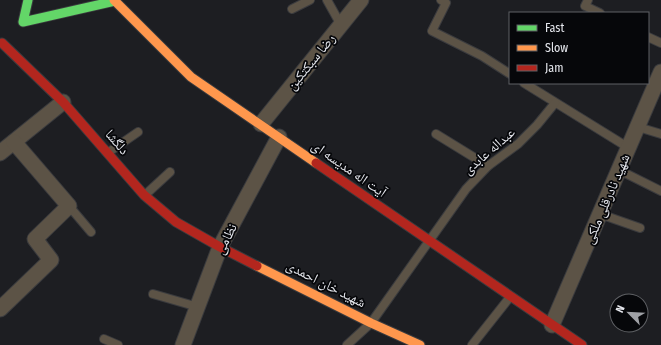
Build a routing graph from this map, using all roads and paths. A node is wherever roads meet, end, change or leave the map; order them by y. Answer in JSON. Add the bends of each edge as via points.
{"nodes":[{"id":1,"x":28,"y":0,"type":"edge"},
{"id":2,"x":115,"y":0,"type":"edge"},
{"id":3,"x":310,"y":0,"type":"edge"},
{"id":4,"x":327,"y":0,"type":"edge"},
{"id":5,"x":361,"y":0,"type":"edge"},
{"id":6,"x":441,"y":0,"type":"edge"},
{"id":7,"x":588,"y":0,"type":"edge"},
{"id":8,"x":292,"y":9,"type":"dead end"},
{"id":9,"x":33,"y":11,"type":"dead end"},
{"id":10,"x":598,"y":12,"type":"edge"},
{"id":11,"x":20,"y":25,"type":"junction"},
{"id":12,"x":341,"y":25,"type":"junction"},
{"id":13,"x":649,"y":37,"type":"edge"},
{"id":14,"x":2,"y":41,"type":"edge"},
{"id":15,"x":661,"y":43,"type":"edge"},
{"id":16,"x":509,"y":73,"type":"edge"},
{"id":17,"x":659,"y":82,"type":"edge"},
{"id":18,"x":526,"y":84,"type":"edge"},
{"id":19,"x":63,"y":102,"type":"junction"},
{"id":20,"x":554,"y":103,"type":"junction"},
{"id":21,"x":261,"y":124,"type":"junction"},
{"id":22,"x":638,"y":127,"type":"junction"},
{"id":23,"x":138,"y":132,"type":"dead end"},
{"id":24,"x":436,"y":134,"type":"dead end"},
{"id":25,"x":661,"y":134,"type":"edge"},
{"id":26,"x":279,"y":137,"type":"junction"},
{"id":27,"x":14,"y":142,"type":"junction"},
{"id":28,"x":629,"y":148,"type":"junction"},
{"id":29,"x":0,"y":153,"type":"edge"},
{"id":30,"x":108,"y":153,"type":"junction"},
{"id":31,"x":488,"y":166,"type":"junction"},
{"id":32,"x":619,"y":170,"type":"junction"},
{"id":33,"x":170,"y":172,"type":"dead end"},
{"id":34,"x":661,"y":191,"type":"edge"},
{"id":35,"x":144,"y":195,"type":"junction"},
{"id":36,"x":69,"y":206,"type":"junction"},
{"id":37,"x":600,"y":214,"type":"junction"},
{"id":38,"x":640,"y":228,"type":"dead end"},
{"id":39,"x":91,"y":232,"type":"dead end"},
{"id":40,"x":429,"y":241,"type":"junction"},
{"id":41,"x":220,"y":247,"type":"junction"},
{"id":42,"x":153,"y":294,"type":"dead end"},
{"id":43,"x":510,"y":297,"type":"junction"},
{"id":44,"x":1,"y":307,"type":"edge"},
{"id":45,"x":198,"y":307,"type":"junction"},
{"id":46,"x":372,"y":323,"type":"junction"},
{"id":47,"x":552,"y":325,"type":"junction"},
{"id":48,"x":104,"y":339,"type":"dead end"},
{"id":49,"x":118,"y":345,"type":"edge"},
{"id":50,"x":182,"y":345,"type":"edge"},
{"id":51,"x":347,"y":345,"type":"edge"},
{"id":52,"x":420,"y":345,"type":"edge"},
{"id":53,"x":472,"y":345,"type":"edge"},
{"id":54,"x":582,"y":345,"type":"edge"}],
"edges":[{"from":1,"to":11,"type":"street"},
{"from":2,"to":11,"type":"street"},
{"from":2,"to":21,"type":"street","name":"آیت اله مدیسه ای","via":[[191,77]]},
{"from":3,"to":8,"type":"lane"},
{"from":4,"to":12,"type":"lane"},
{"from":5,"to":12,"type":"street","name":"رضا سبکتکین"},
{"from":6,"to":16,"type":"lane","via":[[446,3],[432,31],[482,56]]},
{"from":7,"to":10,"type":"lane","via":[[585,6]]},
{"from":9,"to":11,"type":"street"},
{"from":12,"to":21,"type":"street","name":"رضا سبکتکین"},
{"from":13,"to":15,"type":"lane"},
{"from":14,"to":19,"type":"street","name":"دلگشا"},
{"from":17,"to":22,"type":"street","name":"شهید نادرقلی ملکی"},
{"from":18,"to":20,"type":"lane"},
{"from":19,"to":27,"type":"street"},
{"from":19,"to":30,"type":"street","name":"دلگشا"},
{"from":20,"to":28,"type":"lane"},
{"from":20,"to":31,"type":"lane","name":"عبداله عابدی","via":[[518,144]]},
{"from":21,"to":26,"type":"street","name":"آیت اله مدیسه ای"},
{"from":22,"to":25,"type":"lane"},
{"from":22,"to":28,"type":"street","name":"شهید نادرقلی ملکی"},
{"from":23,"to":30,"type":"lane"},
{"from":24,"to":31,"type":"lane"},
{"from":26,"to":40,"type":"street","name":"آیت اله مدیسه ای"},
{"from":26,"to":41,"type":"street","name":"نظامی"},
{"from":27,"to":29,"type":"street"},
{"from":27,"to":36,"type":"street"},
{"from":28,"to":32,"type":"street","name":"شهید نادرقلی ملکی"},
{"from":30,"to":35,"type":"street","name":"دلگشا"},
{"from":31,"to":40,"type":"lane","name":"عبداله عابدی","via":[[466,189]]},
{"from":32,"to":34,"type":"lane"},
{"from":32,"to":37,"type":"street","name":"شهید نادرقلی ملکی"},
{"from":33,"to":35,"type":"lane"},
{"from":35,"to":41,"type":"street","name":"دلگشا","via":[[176,222]]},
{"from":36,"to":39,"type":"lane"},
{"from":36,"to":44,"type":"street","via":[[35,238],[51,260]]},
{"from":37,"to":38,"type":"lane"},
{"from":37,"to":47,"type":"street","name":"شهید نادرقلی ملکی"},
{"from":40,"to":43,"type":"street","name":"آیت اله مدیسه ای"},
{"from":40,"to":46,"type":"lane","name":"عبداله عابدی"},
{"from":41,"to":45,"type":"street","name":"نظامی"},
{"from":41,"to":46,"type":"street","name":"شهید خان احمدی"},
{"from":42,"to":45,"type":"lane"},
{"from":43,"to":47,"type":"street","name":"آیت اله مدیسه ای"},
{"from":43,"to":53,"type":"lane"},
{"from":45,"to":50,"type":"street","name":"نظامی"},
{"from":46,"to":51,"type":"lane","name":"عبداله عابدی"},
{"from":46,"to":52,"type":"street","name":"شهید خان احمدی"},
{"from":47,"to":54,"type":"street","name":"آیت اله مدیسه ای"},
{"from":48,"to":49,"type":"lane"}]}
